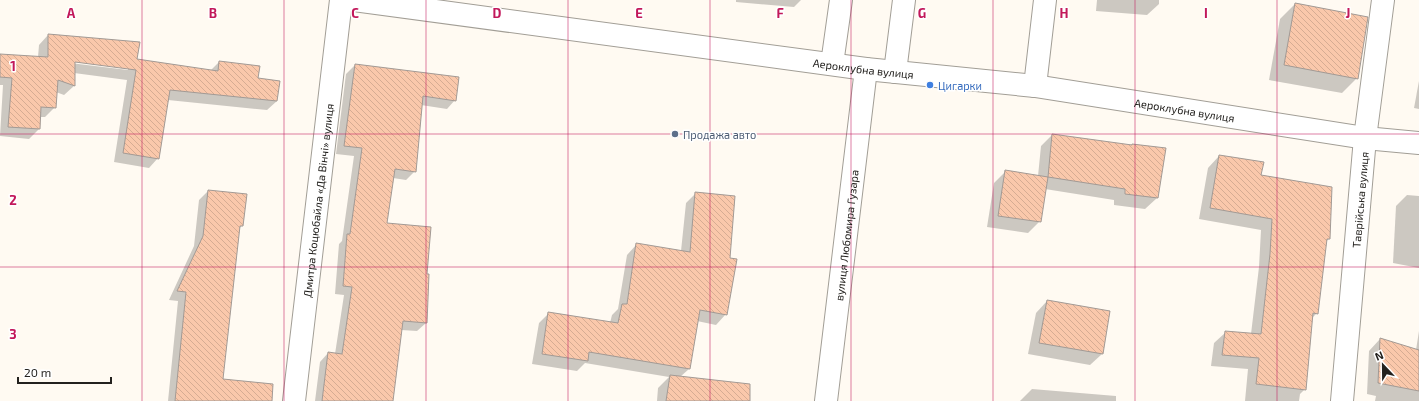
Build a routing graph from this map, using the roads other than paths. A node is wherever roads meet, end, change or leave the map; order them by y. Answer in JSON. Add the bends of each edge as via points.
{"nodes":[{"id":1,"x":341,"y":0,"type":"edge"},
{"id":2,"x":354,"y":0,"type":"edge"},
{"id":3,"x":841,"y":0,"type":"edge"},
{"id":4,"x":904,"y":0,"type":"edge"},
{"id":5,"x":1045,"y":0,"type":"edge"},
{"id":6,"x":1382,"y":0,"type":"edge"},
{"id":7,"x":832,"y":64,"type":"junction"},
{"id":8,"x":866,"y":69,"type":"junction"},
{"id":9,"x":895,"y":72,"type":"junction"},
{"id":10,"x":1035,"y":86,"type":"junction"},
{"id":11,"x":1365,"y":138,"type":"junction"},
{"id":12,"x":1419,"y":143,"type":"edge"},
{"id":13,"x":294,"y":401,"type":"edge"},
{"id":14,"x":826,"y":401,"type":"edge"},
{"id":15,"x":1342,"y":401,"type":"edge"}],
"edges":[{"from":1,"to":13,"type":"street","name":"Дмитра Коцюбайла «Да Вінчі» вулиця"},
{"from":2,"to":7,"type":"street","name":"Аероклубна вулиця"},
{"from":3,"to":7,"type":"street"},
{"from":4,"to":9,"type":"street"},
{"from":5,"to":10,"type":"street"},
{"from":6,"to":11,"type":"street","name":"Таврійська вулиця"},
{"from":7,"to":8,"type":"street","name":"Аероклубна вулиця"},
{"from":8,"to":9,"type":"street","name":"Аероклубна вулиця"},
{"from":8,"to":14,"type":"street","name":"вулиця Любомира Гузара"},
{"from":9,"to":10,"type":"street","name":"Аероклубна вулиця"},
{"from":10,"to":11,"type":"street","name":"Аероклубна вулиця"},
{"from":11,"to":12,"type":"street","name":"Аероклубна вулиця"},
{"from":11,"to":15,"type":"street","name":"Таврійська вулиця"}]}
